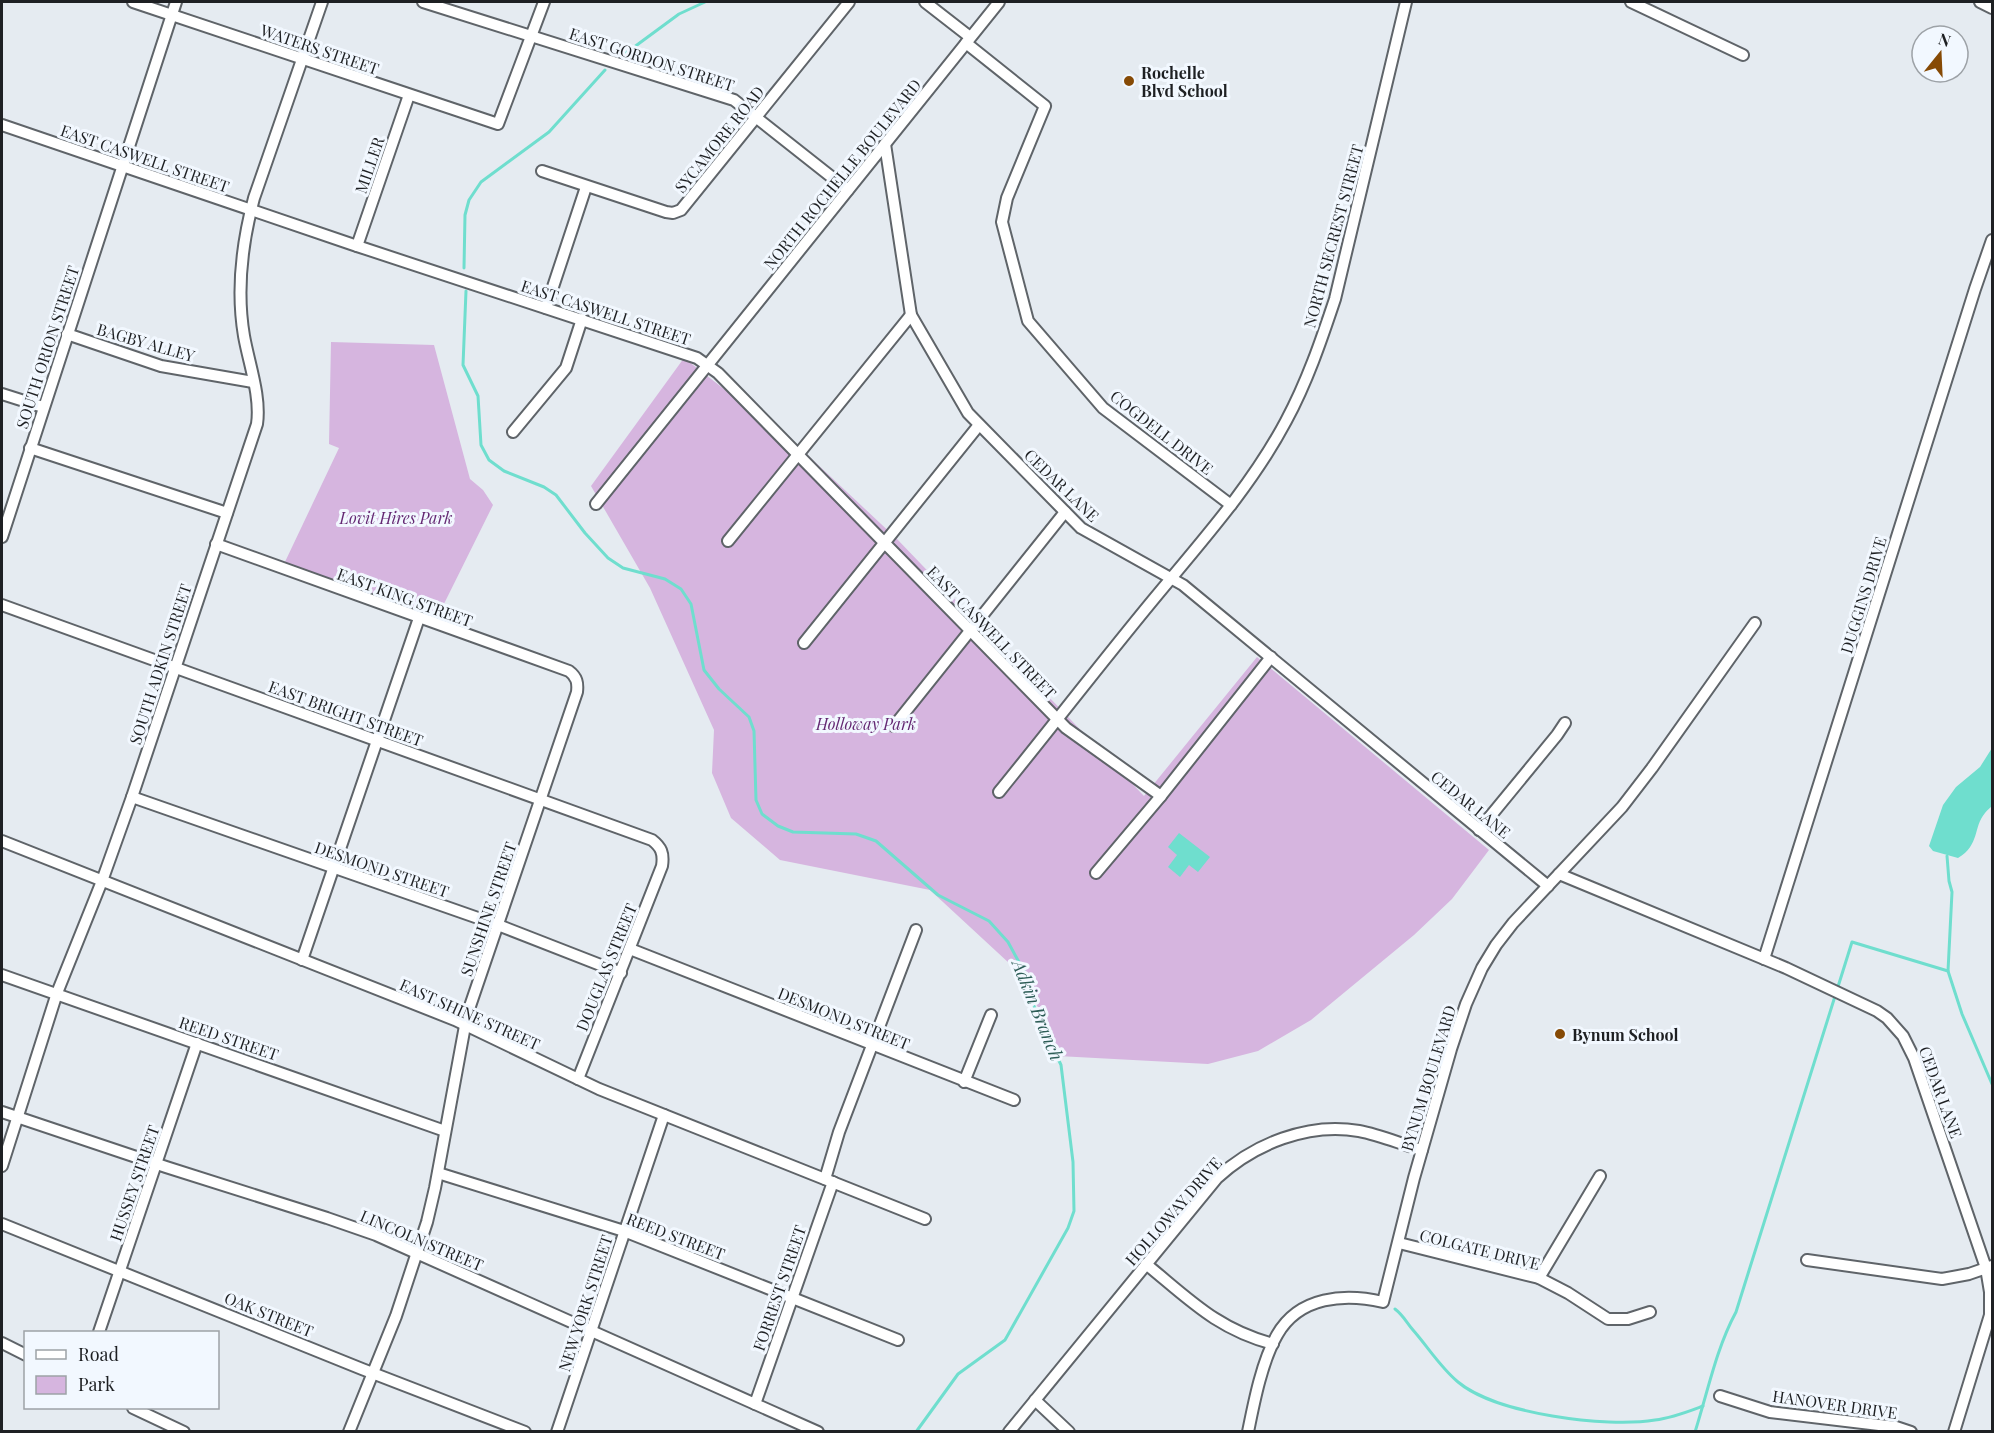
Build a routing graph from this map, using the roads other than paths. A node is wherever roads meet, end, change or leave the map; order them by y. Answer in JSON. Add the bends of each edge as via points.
{"nodes":[{"id":1,"x":133,"y":2,"type":"edge"},
{"id":2,"x":176,"y":2,"type":"edge"},
{"id":3,"x":322,"y":2,"type":"edge"},
{"id":4,"x":423,"y":2,"type":"edge"},
{"id":5,"x":544,"y":2,"type":"edge"},
{"id":6,"x":849,"y":2,"type":"edge"},
{"id":7,"x":925,"y":2,"type":"edge"},
{"id":8,"x":999,"y":2,"type":"edge"},
{"id":9,"x":1406,"y":2,"type":"edge"},
{"id":10,"x":1631,"y":2,"type":"edge"},
{"id":11,"x":1980,"y":2,"type":"edge"},
{"id":12,"x":1992,"y":8,"type":"edge"},
{"id":13,"x":172,"y":15,"type":"junction"},
{"id":14,"x":532,"y":36,"type":"junction"},
{"id":15,"x":968,"y":40,"type":"junction"},
{"id":16,"x":1743,"y":55,"type":"dead end"},
{"id":17,"x":302,"y":59,"type":"junction"},
{"id":18,"x":409,"y":95,"type":"junction"},
{"id":19,"x":756,"y":118,"type":"junction"},
{"id":20,"x":2,"y":125,"type":"edge"},
{"id":21,"x":885,"y":144,"type":"junction"},
{"id":22,"x":122,"y":166,"type":"junction"},
{"id":23,"x":542,"y":171,"type":"dead end"},
{"id":24,"x":586,"y":187,"type":"junction"},
{"id":25,"x":848,"y":190,"type":"junction"},
{"id":26,"x":251,"y":210,"type":"junction"},
{"id":27,"x":1992,"y":240,"type":"edge"},
{"id":28,"x":357,"y":246,"type":"junction"},
{"id":29,"x":546,"y":308,"type":"junction"},
{"id":30,"x":911,"y":315,"type":"junction"},
{"id":31,"x":582,"y":320,"type":"junction"},
{"id":32,"x":67,"y":334,"type":"junction"},
{"id":33,"x":707,"y":365,"type":"junction"},
{"id":34,"x":253,"y":382,"type":"junction"},
{"id":35,"x":2,"y":394,"type":"edge"},
{"id":36,"x":43,"y":407,"type":"junction"},
{"id":37,"x":979,"y":424,"type":"junction"},
{"id":38,"x":513,"y":432,"type":"dead end"},
{"id":39,"x":30,"y":447,"type":"junction"},
{"id":40,"x":798,"y":455,"type":"junction"},
{"id":41,"x":596,"y":504,"type":"dead end"},
{"id":42,"x":1231,"y":505,"type":"junction"},
{"id":43,"x":1065,"y":512,"type":"junction"},
{"id":44,"x":227,"y":513,"type":"junction"},
{"id":45,"x":2,"y":537,"type":"edge"},
{"id":46,"x":728,"y":541,"type":"dead end"},
{"id":47,"x":884,"y":543,"type":"junction"},
{"id":48,"x":216,"y":544,"type":"junction"},
{"id":49,"x":1172,"y":579,"type":"junction"},
{"id":50,"x":2,"y":605,"type":"edge"},
{"id":51,"x":419,"y":618,"type":"junction"},
{"id":52,"x":1755,"y":623,"type":"dead end"},
{"id":53,"x":970,"y":631,"type":"junction"},
{"id":54,"x":804,"y":643,"type":"dead end"},
{"id":55,"x":1271,"y":657,"type":"junction"},
{"id":56,"x":175,"y":666,"type":"junction"},
{"id":57,"x":578,"y":684,"type":"joint"},
{"id":58,"x":1058,"y":720,"type":"junction"},
{"id":59,"x":1564,"y":723,"type":"dead end"},
{"id":60,"x":894,"y":726,"type":"dead end"},
{"id":61,"x":377,"y":740,"type":"junction"},
{"id":62,"x":999,"y":792,"type":"dead end"},
{"id":63,"x":1161,"y":796,"type":"junction"},
{"id":64,"x":132,"y":797,"type":"junction"},
{"id":65,"x":541,"y":800,"type":"junction"},
{"id":66,"x":1479,"y":830,"type":"junction"},
{"id":67,"x":2,"y":841,"type":"edge"},
{"id":68,"x":662,"y":866,"type":"joint"},
{"id":69,"x":333,"y":868,"type":"junction"},
{"id":70,"x":1096,"y":873,"type":"dead end"},
{"id":71,"x":1559,"y":874,"type":"junction"},
{"id":72,"x":102,"y":881,"type":"junction"},
{"id":73,"x":1548,"y":886,"type":"junction"},
{"id":74,"x":498,"y":926,"type":"junction"},
{"id":75,"x":916,"y":930,"type":"dead end"},
{"id":76,"x":630,"y":950,"type":"junction"},
{"id":77,"x":1764,"y":959,"type":"junction"},
{"id":78,"x":302,"y":960,"type":"junction"},
{"id":79,"x":621,"y":973,"type":"junction"},
{"id":80,"x":2,"y":975,"type":"edge"},
{"id":81,"x":57,"y":993,"type":"junction"},
{"id":82,"x":991,"y":1015,"type":"dead end"},
{"id":83,"x":465,"y":1026,"type":"junction"},
{"id":84,"x":197,"y":1043,"type":"junction"},
{"id":85,"x":872,"y":1045,"type":"junction"},
{"id":86,"x":578,"y":1079,"type":"junction"},
{"id":87,"x":964,"y":1082,"type":"junction"},
{"id":88,"x":1014,"y":1100,"type":"dead end"},
{"id":89,"x":2,"y":1112,"type":"edge"},
{"id":90,"x":664,"y":1115,"type":"junction"},
{"id":91,"x":18,"y":1117,"type":"junction"},
{"id":92,"x":445,"y":1131,"type":"junction"},
{"id":93,"x":1422,"y":1150,"type":"junction"},
{"id":94,"x":156,"y":1164,"type":"junction"},
{"id":95,"x":2,"y":1166,"type":"edge"},
{"id":96,"x":438,"y":1173,"type":"junction"},
{"id":97,"x":1600,"y":1176,"type":"dead end"},
{"id":98,"x":829,"y":1180,"type":"junction"},
{"id":99,"x":925,"y":1219,"type":"dead end"},
{"id":100,"x":2,"y":1224,"type":"edge"},
{"id":101,"x":624,"y":1231,"type":"junction"},
{"id":102,"x":1399,"y":1244,"type":"junction"},
{"id":103,"x":417,"y":1252,"type":"junction"},
{"id":104,"x":1807,"y":1260,"type":"dead end"},
{"id":105,"x":1146,"y":1264,"type":"junction"},
{"id":106,"x":1989,"y":1267,"type":"edge"},
{"id":107,"x":121,"y":1270,"type":"junction"},
{"id":108,"x":1539,"y":1278,"type":"junction"},
{"id":109,"x":791,"y":1298,"type":"junction"},
{"id":110,"x":1650,"y":1312,"type":"dead end"},
{"id":111,"x":99,"y":1331,"type":"edge"},
{"id":112,"x":591,"y":1331,"type":"junction"},
{"id":113,"x":898,"y":1340,"type":"dead end"},
{"id":114,"x":2,"y":1343,"type":"edge"},
{"id":115,"x":1273,"y":1344,"type":"junction"},
{"id":116,"x":24,"y":1354,"type":"edge"},
{"id":117,"x":372,"y":1373,"type":"junction"},
{"id":118,"x":1720,"y":1396,"type":"dead end"},
{"id":119,"x":1035,"y":1400,"type":"junction"},
{"id":120,"x":755,"y":1404,"type":"junction"},
{"id":121,"x":137,"y":1409,"type":"edge"},
{"id":122,"x":184,"y":1431,"type":"edge"},
{"id":123,"x":349,"y":1431,"type":"edge"},
{"id":124,"x":525,"y":1431,"type":"edge"},
{"id":125,"x":557,"y":1431,"type":"edge"},
{"id":126,"x":818,"y":1431,"type":"edge"},
{"id":127,"x":1009,"y":1431,"type":"edge"},
{"id":128,"x":1069,"y":1431,"type":"edge"},
{"id":129,"x":1248,"y":1431,"type":"edge"},
{"id":130,"x":1911,"y":1431,"type":"edge"},
{"id":131,"x":1954,"y":1431,"type":"edge"}],
"edges":[{"from":1,"to":13,"type":"street","name":"WATERS STREET"},
{"from":2,"to":13,"type":"street","name":"SOUTH ORION STREET"},
{"from":3,"to":17,"type":"street","name":"SOUTH ADKIN STREET"},
{"from":4,"to":14,"type":"street","name":"EAST GORDON STREET"},
{"from":5,"to":14,"type":"street"},
{"from":6,"to":19,"type":"street","name":"SYCAMORE ROAD"},
{"from":7,"to":15,"type":"street"},
{"from":8,"to":15,"type":"street","name":"NORTH ROCHELLE BOULEVARD"},
{"from":9,"to":42,"type":"street","name":"NORTH SECREST STREET","via":[[1354,226],[1320,344],[1285,423]]},
{"from":10,"to":16,"type":"street"},
{"from":11,"to":12,"type":"street"},
{"from":13,"to":17,"type":"street","name":"WATERS STREET"},
{"from":13,"to":22,"type":"street","name":"SOUTH ORION STREET"},
{"from":14,"to":18,"type":"street","name":"WATERS STREET","via":[[498,124]]},
{"from":14,"to":19,"type":"street","name":"EAST GORDON STREET","via":[[734,100]]},
{"from":15,"to":21,"type":"street","name":"NORTH ROCHELLE BOULEVARD"},
{"from":15,"to":42,"type":"street","name":"COGDELL DRIVE","via":[[1045,106],[1007,198],[1002,222],[1028,321],[1103,408]]},
{"from":17,"to":18,"type":"street","name":"WATERS STREET"},
{"from":17,"to":26,"type":"street","name":"SOUTH ADKIN STREET"},
{"from":18,"to":28,"type":"street","name":"MILLER"},
{"from":19,"to":24,"type":"street","name":"SYCAMORE ROAD","via":[[681,210],[673,213]]},
{"from":19,"to":25,"type":"street","name":"EAST GORDON STREET"},
{"from":20,"to":22,"type":"street","name":"EAST CASWELL STREET"},
{"from":21,"to":25,"type":"street","name":"NORTH ROCHELLE BOULEVARD"},
{"from":21,"to":30,"type":"street","name":"CEDAR LANE"},
{"from":22,"to":26,"type":"street","name":"EAST CASWELL STREET"},
{"from":22,"to":32,"type":"street","name":"SOUTH ORION STREET"},
{"from":23,"to":24,"type":"street","name":"SYCAMORE ROAD"},
{"from":24,"to":29,"type":"street"},
{"from":25,"to":33,"type":"street","name":"NORTH ROCHELLE BOULEVARD"},
{"from":26,"to":28,"type":"street","name":"EAST CASWELL STREET"},
{"from":26,"to":34,"type":"street","name":"SOUTH ADKIN STREET","via":[[239,286]]},
{"from":27,"to":77,"type":"street","name":"DUGGINS DRIVE"},
{"from":28,"to":29,"type":"street","name":"EAST CASWELL STREET"},
{"from":29,"to":31,"type":"street","name":"EAST CASWELL STREET"},
{"from":30,"to":37,"type":"street","name":"CEDAR LANE","via":[[968,413]]},
{"from":30,"to":40,"type":"street"},
{"from":31,"to":33,"type":"street","name":"EAST CASWELL STREET","via":[[697,358]]},
{"from":31,"to":38,"type":"street","via":[[566,369]]},
{"from":32,"to":34,"type":"street","name":"BAGBY ALLEY","via":[[161,366]]},
{"from":32,"to":36,"type":"street","name":"SOUTH ORION STREET"},
{"from":33,"to":40,"type":"street","name":"EAST CASWELL STREET"},
{"from":33,"to":41,"type":"street","name":"NORTH ROCHELLE BOULEVARD"},
{"from":34,"to":44,"type":"street","name":"SOUTH ADKIN STREET","via":[[257,424]]},
{"from":35,"to":36,"type":"street"},
{"from":36,"to":39,"type":"street","name":"SOUTH ORION STREET"},
{"from":37,"to":43,"type":"street","name":"CEDAR LANE"},
{"from":37,"to":47,"type":"street"},
{"from":39,"to":44,"type":"street"},
{"from":39,"to":45,"type":"street","name":"SOUTH ORION STREET"},
{"from":40,"to":46,"type":"street"},
{"from":40,"to":47,"type":"street","name":"EAST CASWELL STREET"},
{"from":42,"to":49,"type":"street","name":"NORTH SECREST STREET"},
{"from":43,"to":49,"type":"street","name":"CEDAR LANE","via":[[1082,528]]},
{"from":43,"to":53,"type":"street"},
{"from":44,"to":48,"type":"street","name":"SOUTH ADKIN STREET"},
{"from":47,"to":53,"type":"street","name":"EAST CASWELL STREET"},
{"from":47,"to":54,"type":"street"},
{"from":48,"to":51,"type":"street","name":"EAST KING STREET"},
{"from":48,"to":56,"type":"street","name":"SOUTH ADKIN STREET"},
{"from":49,"to":55,"type":"street","name":"CEDAR LANE"},
{"from":49,"to":58,"type":"street","name":"NORTH SECREST STREET"},
{"from":50,"to":56,"type":"street","name":"EAST BRIGHT STREET"},
{"from":51,"to":57,"type":"street","name":"EAST KING STREET","via":[[569,671]]},
{"from":51,"to":61,"type":"street"},
{"from":52,"to":71,"type":"street","via":[[1622,807]]},
{"from":53,"to":58,"type":"street","name":"EAST CASWELL STREET"},
{"from":53,"to":60,"type":"street"},
{"from":55,"to":63,"type":"street"},
{"from":55,"to":66,"type":"street","name":"CEDAR LANE"},
{"from":56,"to":61,"type":"street","name":"EAST BRIGHT STREET"},
{"from":56,"to":64,"type":"street","name":"SOUTH ADKIN STREET"},
{"from":57,"to":65,"type":"street","name":"SUNSHINE STREET"},
{"from":58,"to":62,"type":"street","name":"NORTH SECREST STREET"},
{"from":58,"to":63,"type":"street","name":"EAST CASWELL STREET"},
{"from":59,"to":66,"type":"street"},
{"from":61,"to":65,"type":"street","name":"EAST BRIGHT STREET"},
{"from":61,"to":69,"type":"street"},
{"from":63,"to":70,"type":"street"},
{"from":64,"to":69,"type":"street","name":"DESMOND STREET"},
{"from":64,"to":72,"type":"street","name":"SOUTH ADKIN STREET"},
{"from":65,"to":68,"type":"street","name":"EAST BRIGHT STREET","via":[[652,840],[664,857]]},
{"from":65,"to":74,"type":"street","name":"SUNSHINE STREET"},
{"from":66,"to":73,"type":"street","name":"CEDAR LANE"},
{"from":67,"to":72,"type":"street","name":"EAST SHINE STREET"},
{"from":68,"to":76,"type":"street","name":"DOUGLAS STREET"},
{"from":69,"to":74,"type":"street","name":"DESMOND STREET"},
{"from":69,"to":78,"type":"street"},
{"from":71,"to":73,"type":"street"},
{"from":71,"to":77,"type":"street","name":"CEDAR LANE"},
{"from":72,"to":78,"type":"street","name":"EAST SHINE STREET"},
{"from":72,"to":81,"type":"street","name":"SOUTH ADKIN STREET"},
{"from":73,"to":93,"type":"street","name":"BYNUM BOULEVARD","via":[[1513,923],[1482,968],[1451,1049]]},
{"from":74,"to":79,"type":"street","name":"DESMOND STREET"},
{"from":74,"to":83,"type":"street","name":"SUNSHINE STREET"},
{"from":75,"to":85,"type":"street","name":"FORREST STREET"},
{"from":76,"to":79,"type":"street","name":"DOUGLAS STREET"},
{"from":76,"to":85,"type":"street","name":"DESMOND STREET"},
{"from":77,"to":106,"type":"street","name":"CEDAR LANE","via":[[1877,1011],[1903,1036]]},
{"from":78,"to":83,"type":"street","name":"EAST SHINE STREET"},
{"from":79,"to":86,"type":"street","name":"DOUGLAS STREET"},
{"from":80,"to":81,"type":"street","name":"REED STREET"},
{"from":81,"to":84,"type":"street","name":"REED STREET"},
{"from":81,"to":91,"type":"street","name":"SOUTH ADKIN STREET"},
{"from":82,"to":87,"type":"street"},
{"from":83,"to":86,"type":"street","name":"EAST SHINE STREET"},
{"from":83,"to":92,"type":"street","name":"SUNSHINE STREET"},
{"from":84,"to":92,"type":"street","name":"REED STREET"},
{"from":84,"to":94,"type":"street","name":"HUSSEY STREET"},
{"from":85,"to":87,"type":"street","name":"DESMOND STREET"},
{"from":85,"to":98,"type":"street","name":"FORREST STREET","via":[[839,1132]]},
{"from":86,"to":90,"type":"street","name":"EAST SHINE STREET"},
{"from":87,"to":88,"type":"street","name":"DESMOND STREET"},
{"from":89,"to":91,"type":"street","name":"LINCOLN STREET"},
{"from":90,"to":98,"type":"street","name":"EAST SHINE STREET"},
{"from":90,"to":101,"type":"street","name":"NEW YORK STREET"},
{"from":91,"to":94,"type":"street","name":"LINCOLN STREET"},
{"from":91,"to":95,"type":"street","name":"SOUTH ADKIN STREET"},
{"from":92,"to":96,"type":"street","name":"SUNSHINE STREET"},
{"from":93,"to":102,"type":"street","name":"BYNUM BOULEVARD"},
{"from":93,"to":105,"type":"street","name":"HOLLOWAY DRIVE","via":[[1349,1130],[1316,1131],[1273,1142],[1217,1178]]},
{"from":94,"to":103,"type":"street","name":"LINCOLN STREET","via":[[336,1220]]},
{"from":94,"to":107,"type":"street","name":"HUSSEY STREET"},
{"from":96,"to":101,"type":"street","name":"REED STREET"},
{"from":96,"to":103,"type":"street","name":"SUNSHINE STREET"},
{"from":97,"to":108,"type":"street"},
{"from":98,"to":99,"type":"street","name":"EAST SHINE STREET"},
{"from":98,"to":109,"type":"street","name":"FORREST STREET"},
{"from":100,"to":107,"type":"street","name":"OAK STREET"},
{"from":101,"to":109,"type":"street","name":"REED STREET"},
{"from":101,"to":112,"type":"street","name":"NEW YORK STREET"},
{"from":102,"to":108,"type":"street","name":"COLGATE DRIVE"},
{"from":102,"to":115,"type":"street","name":"BYNUM BOULEVARD","via":[[1383,1302],[1346,1296],[1322,1301],[1293,1317]]},
{"from":103,"to":112,"type":"street","name":"LINCOLN STREET"},
{"from":103,"to":117,"type":"street","name":"SUNSHINE STREET"},
{"from":104,"to":106,"type":"street","via":[[1942,1279]]},
{"from":105,"to":115,"type":"street","via":[[1220,1323]]},
{"from":105,"to":119,"type":"street","name":"HOLLOWAY DRIVE"},
{"from":106,"to":131,"type":"street","name":"CEDAR LANE","via":[[1990,1315]]},
{"from":107,"to":111,"type":"street","name":"HUSSEY STREET"},
{"from":107,"to":117,"type":"street","name":"OAK STREET"},
{"from":108,"to":110,"type":"street","name":"COLGATE DRIVE","via":[[1608,1319],[1628,1319]]},
{"from":109,"to":113,"type":"street","name":"REED STREET"},
{"from":109,"to":120,"type":"street","name":"FORREST STREET"},
{"from":112,"to":120,"type":"street","name":"LINCOLN STREET"},
{"from":112,"to":125,"type":"street","name":"NEW YORK STREET"},
{"from":114,"to":116,"type":"street"},
{"from":115,"to":129,"type":"street"},
{"from":117,"to":123,"type":"street","name":"SUNSHINE STREET"},
{"from":117,"to":124,"type":"street","name":"OAK STREET"},
{"from":118,"to":130,"type":"street","name":"HANOVER DRIVE","via":[[1770,1412]]},
{"from":119,"to":127,"type":"street","name":"HOLLOWAY DRIVE"},
{"from":119,"to":128,"type":"street"},
{"from":120,"to":126,"type":"street","name":"LINCOLN STREET"},
{"from":121,"to":122,"type":"street"}]}
